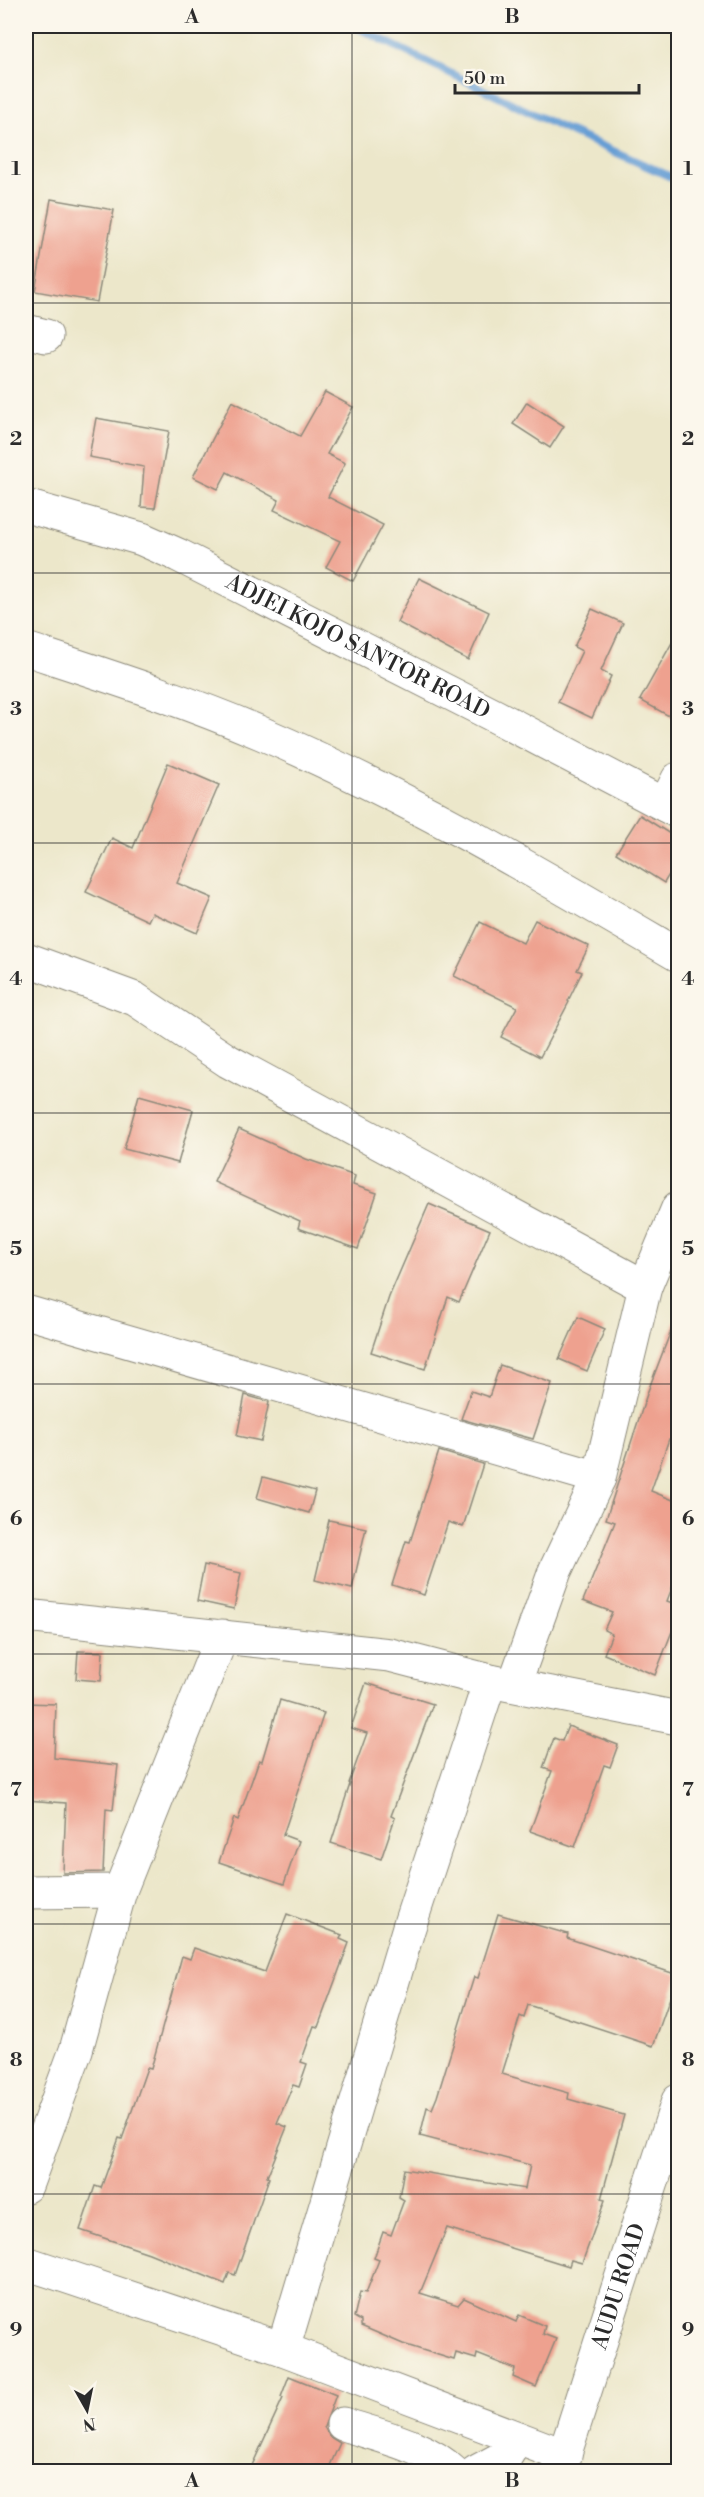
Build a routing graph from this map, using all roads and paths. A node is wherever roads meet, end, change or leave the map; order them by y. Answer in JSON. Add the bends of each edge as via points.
{"nodes":[{"id":1,"x":26,"y":506,"type":"edge"},
{"id":2,"x":26,"y":649,"type":"edge"},
{"id":3,"x":674,"y":798,"type":"edge"},
{"id":4,"x":678,"y":955,"type":"edge"},
{"id":5,"x":26,"y":959,"type":"edge"},
{"id":6,"x":678,"y":1208,"type":"edge"},
{"id":7,"x":645,"y":1287,"type":"junction"},
{"id":8,"x":26,"y":1312,"type":"edge"},
{"id":9,"x":599,"y":1478,"type":"junction"},
{"id":10,"x":26,"y":1616,"type":"edge"},
{"id":11,"x":222,"y":1636,"type":"junction"},
{"id":12,"x":502,"y":1683,"type":"junction"},
{"id":13,"x":678,"y":1718,"type":"edge"},
{"id":14,"x":120,"y":1891,"type":"junction"},
{"id":15,"x":26,"y":1892,"type":"edge"},
{"id":16,"x":678,"y":2101,"type":"edge"},
{"id":17,"x":666,"y":2183,"type":"edge"},
{"id":18,"x":26,"y":2186,"type":"edge"},
{"id":19,"x":26,"y":2263,"type":"edge"},
{"id":20,"x":284,"y":2349,"type":"junction"},
{"id":21,"x":343,"y":2424,"type":"dead end"},
{"id":22,"x":517,"y":2438,"type":"junction"},
{"id":23,"x":562,"y":2464,"type":"edge"},
{"id":24,"x":453,"y":2472,"type":"edge"},
{"id":25,"x":476,"y":2472,"type":"edge"}],
"edges":[{"from":1,"to":3,"type":"street","name":"ADJEI KOJO SANTOR ROAD","via":[[142,539],[178,555],[485,710]]},
{"from":2,"to":4,"type":"street","via":[[173,698],[262,734],[467,834]]},
{"from":5,"to":7,"type":"street","via":[[135,999],[228,1061]]},
{"from":6,"to":7,"type":"street"},
{"from":7,"to":9,"type":"street"},
{"from":8,"to":9,"type":"street"},
{"from":9,"to":12,"type":"street"},
{"from":10,"to":11,"type":"street"},
{"from":11,"to":12,"type":"street","via":[[390,1655]]},
{"from":11,"to":14,"type":"street"},
{"from":12,"to":13,"type":"street"},
{"from":12,"to":20,"type":"street","via":[[409,1927]]},
{"from":14,"to":15,"type":"street"},
{"from":14,"to":18,"type":"street","via":[[76,2050]]},
{"from":16,"to":17,"type":"street","name":"AUDU ROAD"},
{"from":17,"to":23,"type":"street","name":"AUDU ROAD"},
{"from":19,"to":20,"type":"street"},
{"from":20,"to":22,"type":"street"},
{"from":21,"to":24,"type":"street","via":[[429,2454]]},
{"from":22,"to":23,"type":"street"},
{"from":22,"to":25,"type":"street","via":[[506,2456]]}]}
